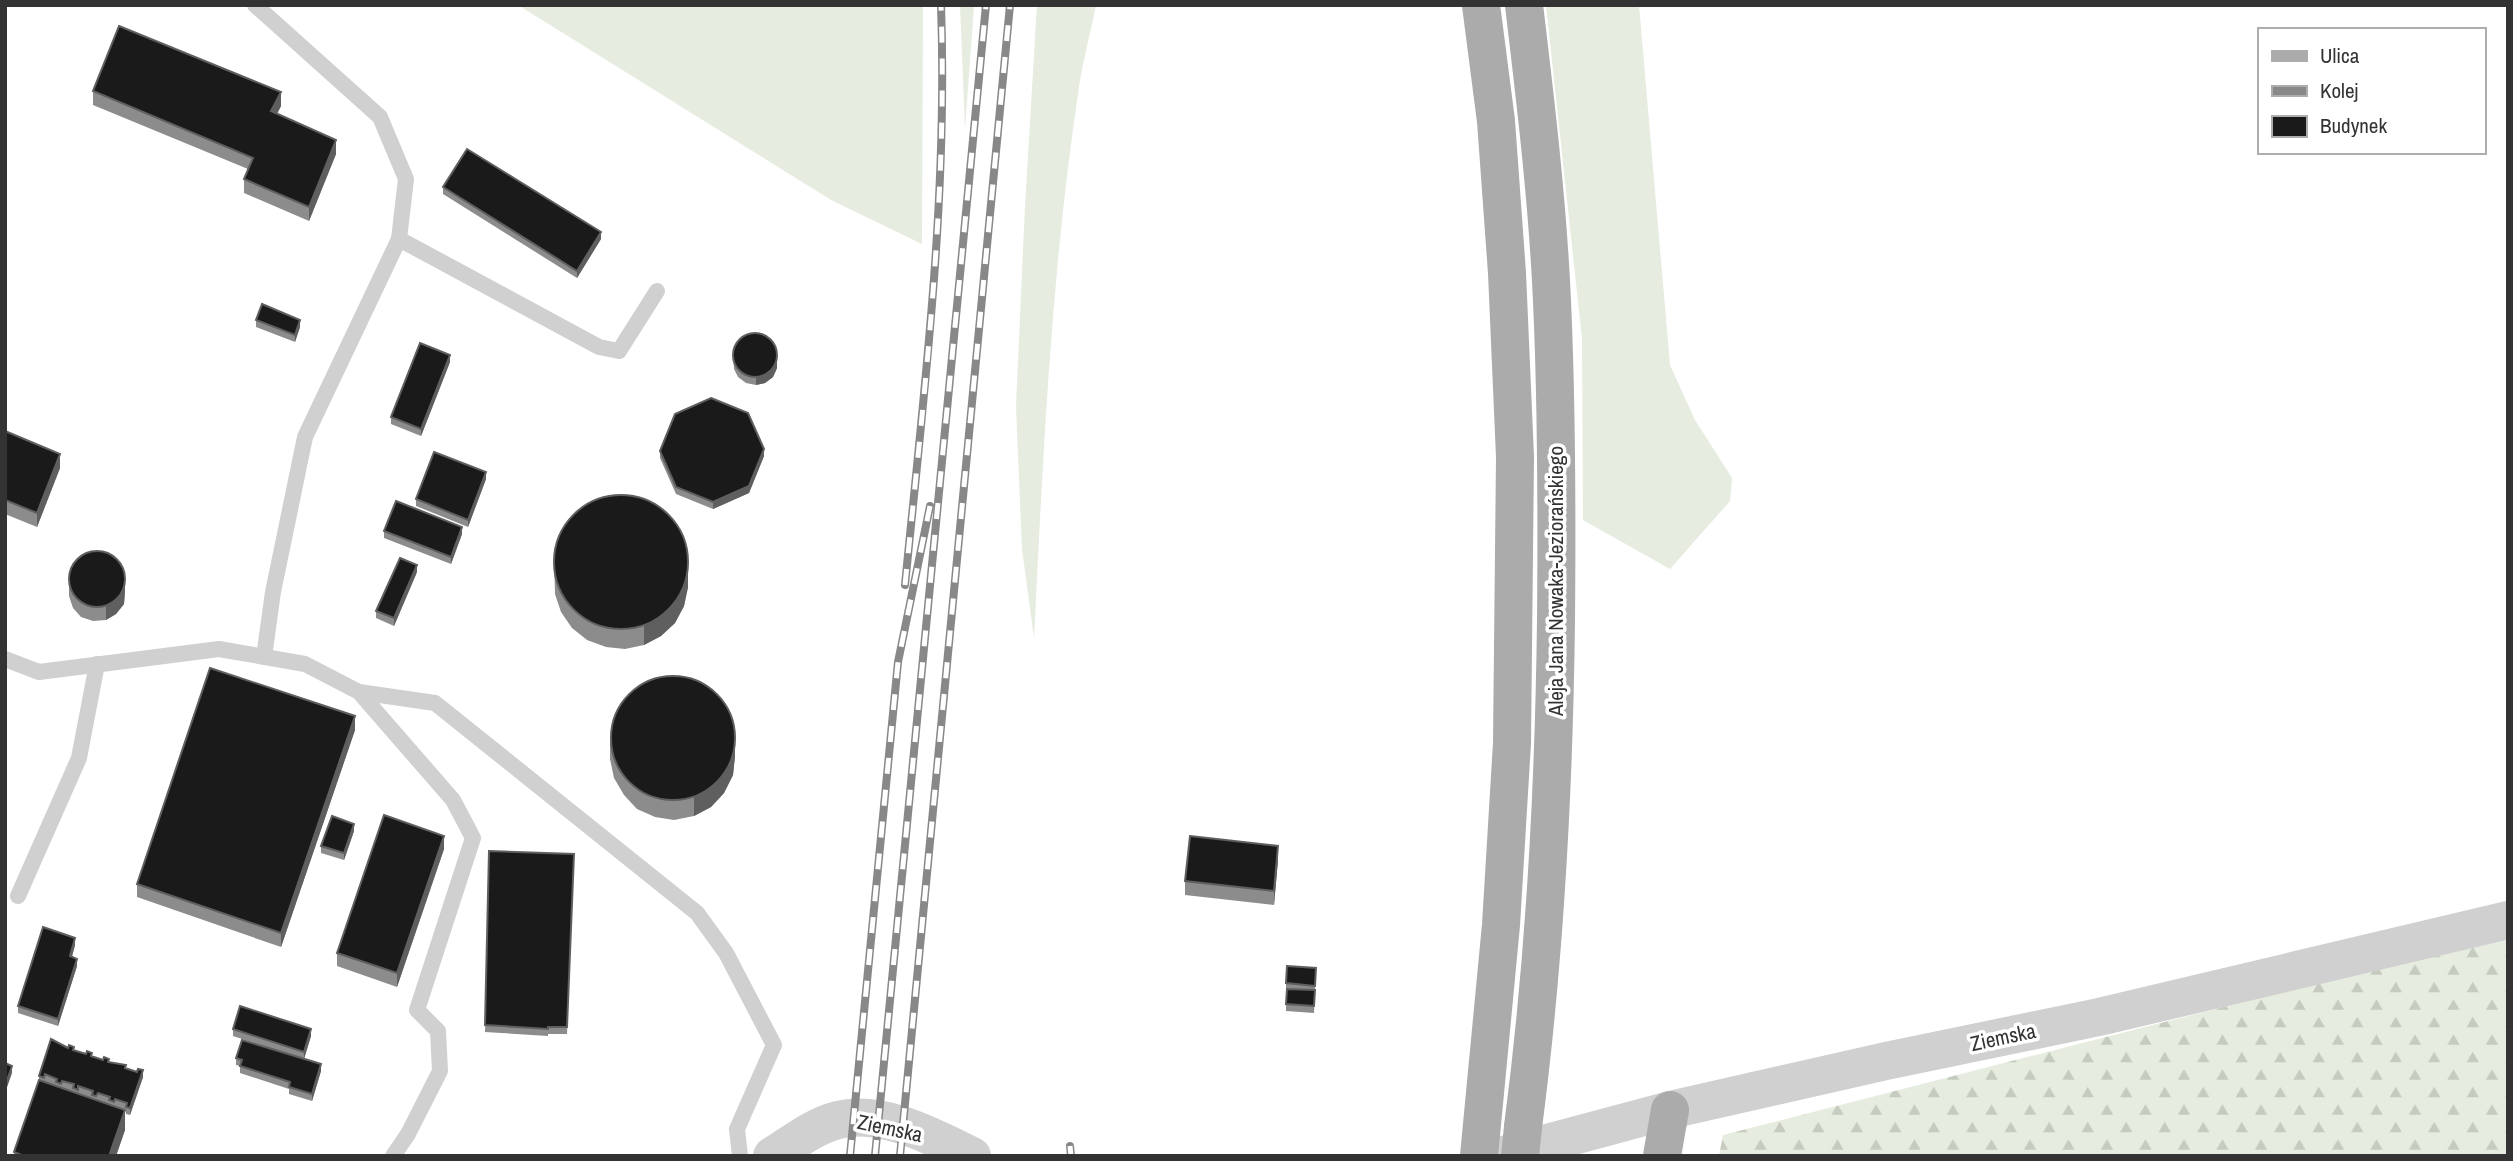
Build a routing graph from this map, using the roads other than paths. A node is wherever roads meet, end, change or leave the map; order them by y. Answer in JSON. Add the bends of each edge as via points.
{"nodes":[{"id":1,"x":255,"y":5,"type":"edge"},
{"id":2,"x":1481,"y":5,"type":"edge"},
{"id":3,"x":1524,"y":5,"type":"edge"},
{"id":4,"x":399,"y":239,"type":"junction"},
{"id":5,"x":657,"y":290,"type":"dead end"},
{"id":6,"x":264,"y":657,"type":"junction"},
{"id":7,"x":5,"y":659,"type":"edge"},
{"id":8,"x":97,"y":664,"type":"junction"},
{"id":9,"x":359,"y":692,"type":"junction"},
{"id":10,"x":18,"y":896,"type":"dead end"},
{"id":11,"x":2508,"y":920,"type":"edge"},
{"id":12,"x":1670,"y":1110,"type":"junction"},
{"id":13,"x":1500,"y":1146,"type":"edge"},
{"id":14,"x":393,"y":1156,"type":"edge"},
{"id":15,"x":740,"y":1156,"type":"edge"},
{"id":16,"x":772,"y":1156,"type":"edge"},
{"id":17,"x":972,"y":1156,"type":"edge"},
{"id":18,"x":1662,"y":1156,"type":"edge"}],
"edges":[{"from":1,"to":4,"type":"lane","via":[[380,117],[405,178]]},
{"from":2,"to":13,"type":"main road","name":"Aleja Jana Nowaka-Jeziorańskiego","via":[[1496,121],[1515,457],[1512,744],[1501,925]]},
{"from":3,"to":13,"type":"main road","name":"Aleja Jana Nowaka-Jeziorańskiego","via":[[1551,279],[1557,461],[1554,746],[1543,928]]},
{"from":4,"to":5,"type":"lane","via":[[599,347],[619,351]]},
{"from":4,"to":6,"type":"lane","via":[[305,437]]},
{"from":6,"to":8,"type":"lane","via":[[219,649]]},
{"from":6,"to":9,"type":"lane","via":[[305,664]]},
{"from":7,"to":8,"type":"lane","via":[[38,672]]},
{"from":8,"to":10,"type":"lane","via":[[79,758]]},
{"from":9,"to":14,"type":"lane","via":[[453,800],[473,838],[417,1010],[438,1031],[440,1070]]},
{"from":9,"to":15,"type":"lane","via":[[435,703],[704,921],[774,1045],[737,1129]]},
{"from":11,"to":12,"type":"street","name":"Ziemska","via":[[2110,1014]]},
{"from":12,"to":13,"type":"street","name":"Ziemska"},
{"from":12,"to":18,"type":"main road"},
{"from":16,"to":17,"type":"street","name":"Ziemska","via":[[826,1124],[854,1118],[918,1130]]}]}
